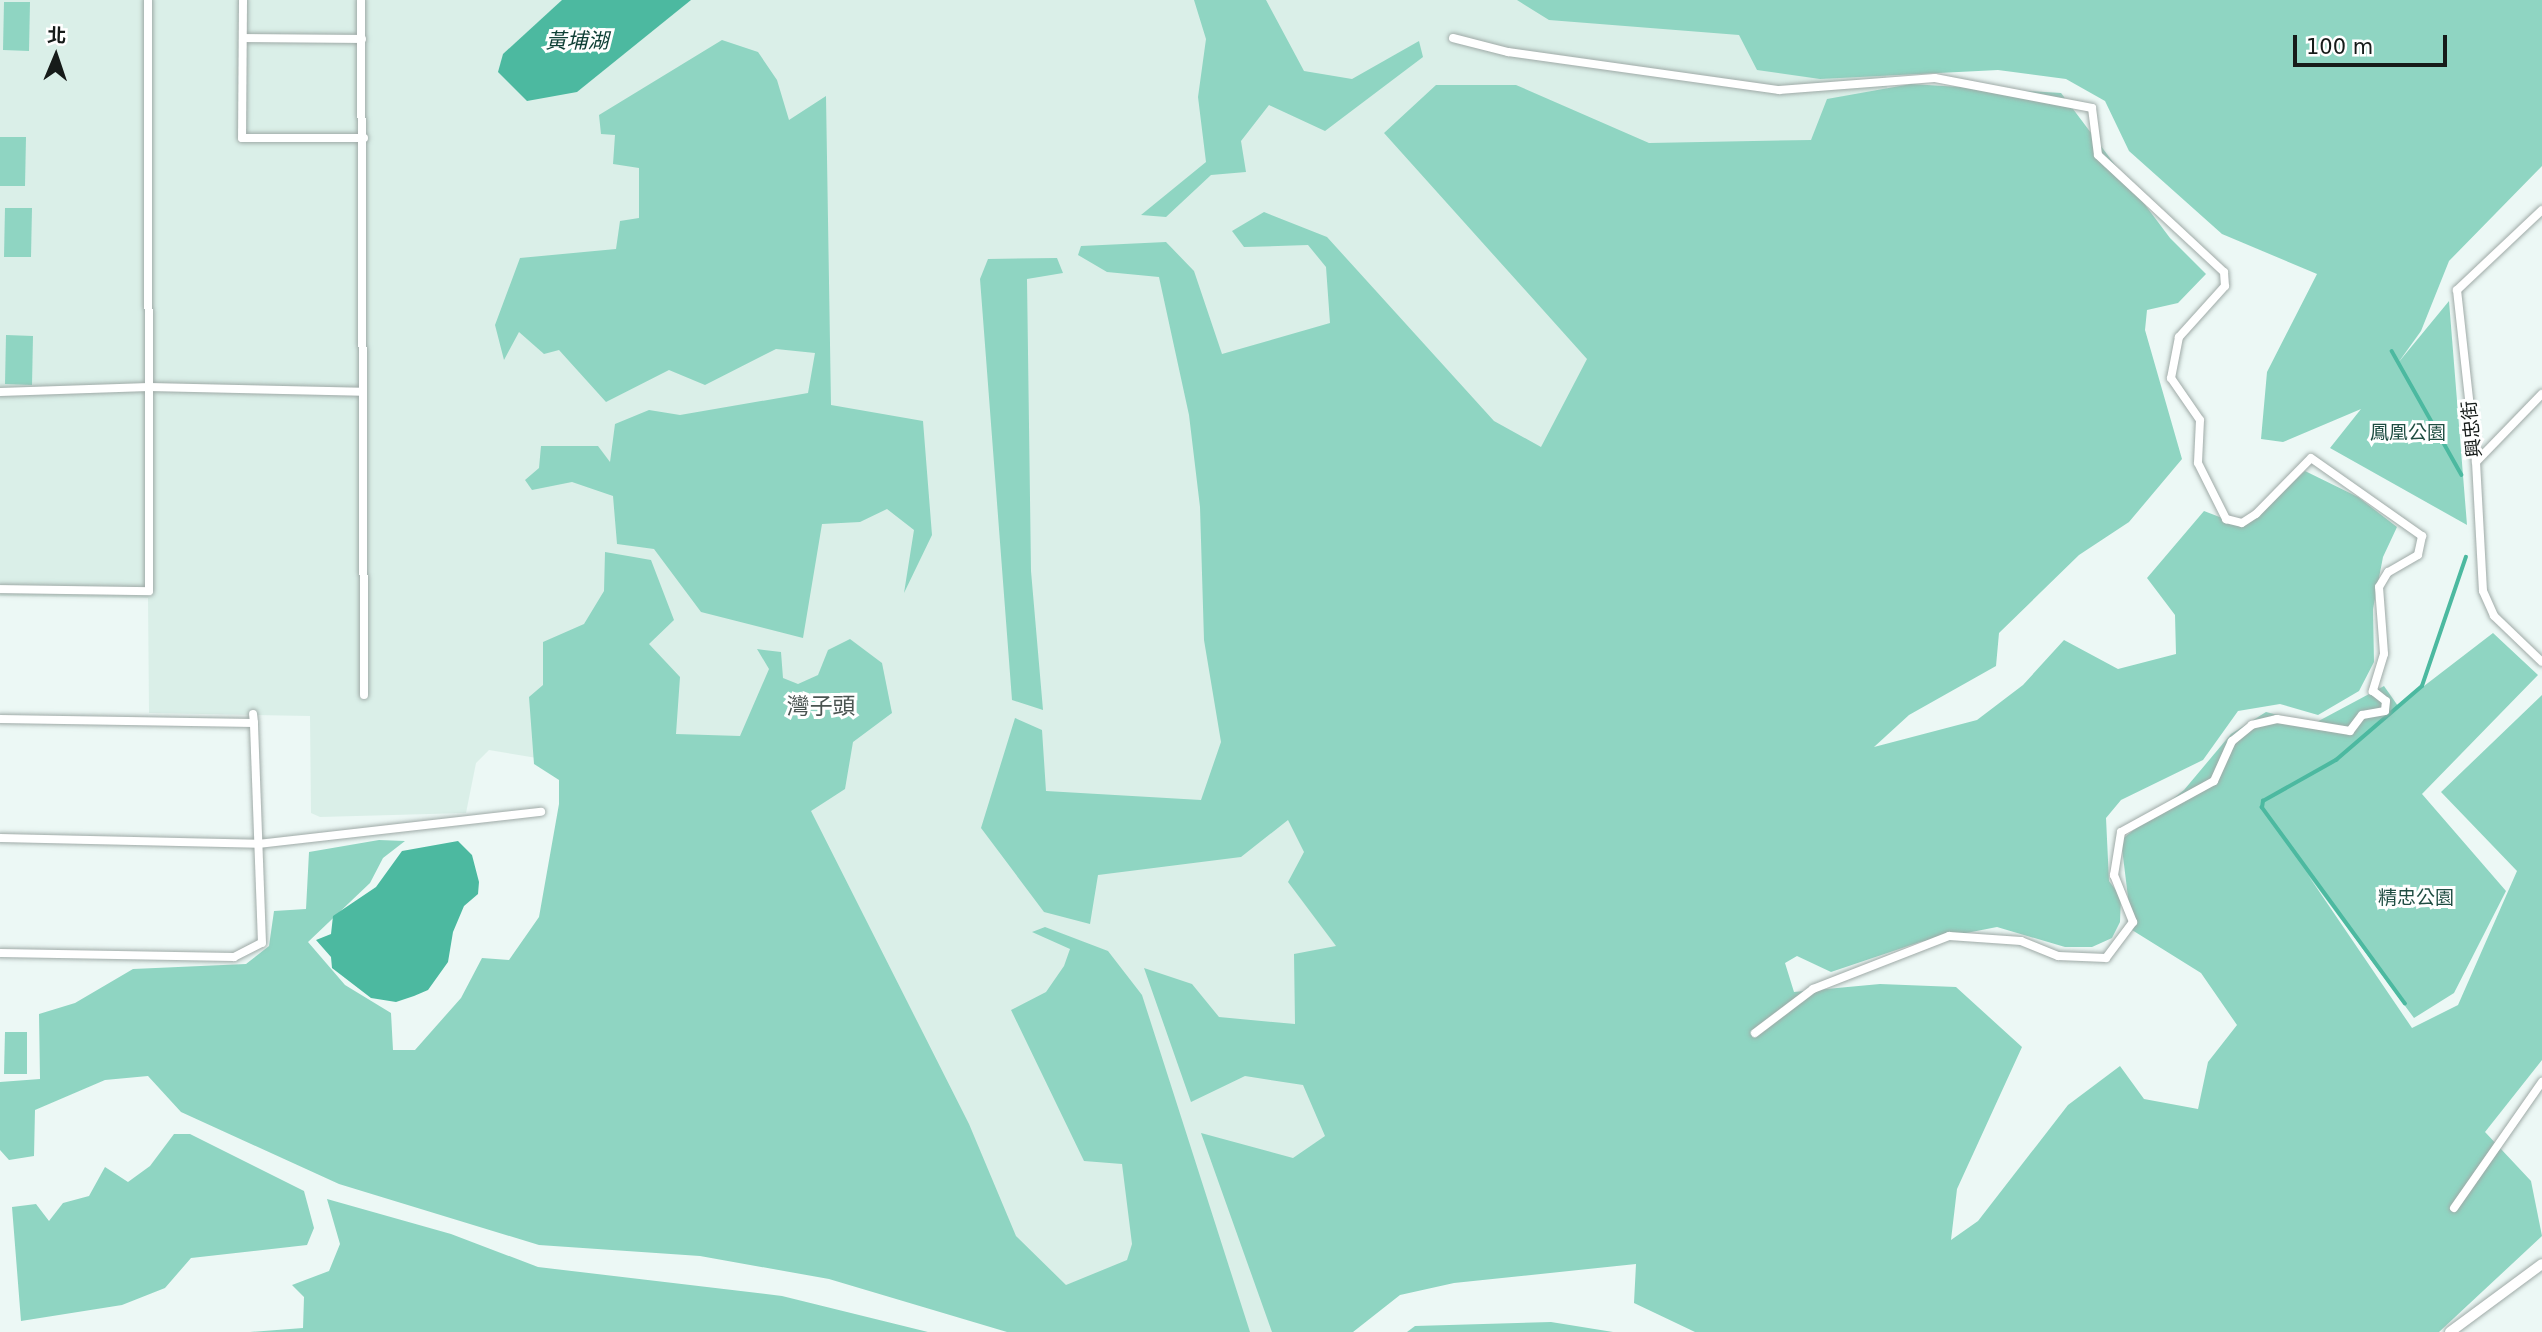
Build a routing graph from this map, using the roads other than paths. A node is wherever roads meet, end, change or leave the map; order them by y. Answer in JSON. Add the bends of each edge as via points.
{"nodes":[{"id":1,"x":148,"y":0,"type":"edge"},
{"id":2,"x":243,"y":0,"type":"edge"},
{"id":3,"x":361,"y":0,"type":"edge"},
{"id":4,"x":243,"y":38,"type":"junction"},
{"id":5,"x":362,"y":38,"type":"junction"},
{"id":6,"x":1453,"y":38,"type":"dead end"},
{"id":7,"x":365,"y":138,"type":"junction"},
{"id":8,"x":2542,"y":210,"type":"edge"},
{"id":9,"x":149,"y":387,"type":"junction"},
{"id":10,"x":0,"y":391,"type":"edge"},
{"id":11,"x":362,"y":392,"type":"junction"},
{"id":12,"x":2542,"y":394,"type":"edge"},
{"id":13,"x":2476,"y":461,"type":"junction"},
{"id":14,"x":0,"y":589,"type":"edge"},
{"id":15,"x":2542,"y":662,"type":"edge"},
{"id":16,"x":364,"y":695,"type":"dead end"},
{"id":17,"x":0,"y":719,"type":"edge"},
{"id":18,"x":541,"y":812,"type":"dead end"},
{"id":19,"x":0,"y":838,"type":"edge"},
{"id":20,"x":258,"y":844,"type":"junction"},
{"id":21,"x":0,"y":953,"type":"edge"},
{"id":22,"x":1755,"y":1033,"type":"dead end"},
{"id":23,"x":2542,"y":1082,"type":"edge"},
{"id":24,"x":2454,"y":1208,"type":"dead end"},
{"id":25,"x":2542,"y":1264,"type":"edge"},
{"id":26,"x":2450,"y":1332,"type":"edge"}],
"edges":[{"from":1,"to":9,"type":"street"},
{"from":2,"to":4,"type":"street"},
{"from":3,"to":5,"type":"street"},
{"from":4,"to":5,"type":"street"},
{"from":4,"to":7,"type":"street","via":[[242,138]]},
{"from":5,"to":7,"type":"street"},
{"from":6,"to":22,"type":"street","via":[[1508,52],[1779,90],[1935,78],[2092,108],[2098,155],[2224,272],[2225,286],[2179,337],[2171,378],[2200,420],[2198,463],[2226,519],[2242,523],[2256,514],[2311,458],[2329,467],[2365,500],[2392,510],[2421,536],[2418,555],[2388,572],[2379,587],[2384,654],[2373,691],[2386,701],[2385,711],[2362,715],[2350,731],[2277,719],[2252,725],[2232,741],[2214,781],[2121,832],[2114,875],[2133,922],[2106,958],[2058,956],[2021,941],[1949,936],[1813,989]]},
{"from":7,"to":11,"type":"street"},
{"from":8,"to":13,"type":"street","name":"興忠街","via":[[2457,290]]},
{"from":9,"to":10,"type":"street"},
{"from":9,"to":11,"type":"street"},
{"from":9,"to":14,"type":"street","via":[[149,591]]},
{"from":11,"to":16,"type":"street"},
{"from":12,"to":13,"type":"street"},
{"from":13,"to":15,"type":"street","name":"興忠街","via":[[2483,591],[2494,616]]},
{"from":17,"to":20,"type":"street","via":[[253,718]]},
{"from":18,"to":20,"type":"street"},
{"from":19,"to":20,"type":"street"},
{"from":20,"to":21,"type":"street","via":[[262,943],[248,955]]},
{"from":23,"to":24,"type":"street"},
{"from":25,"to":26,"type":"street"}]}
